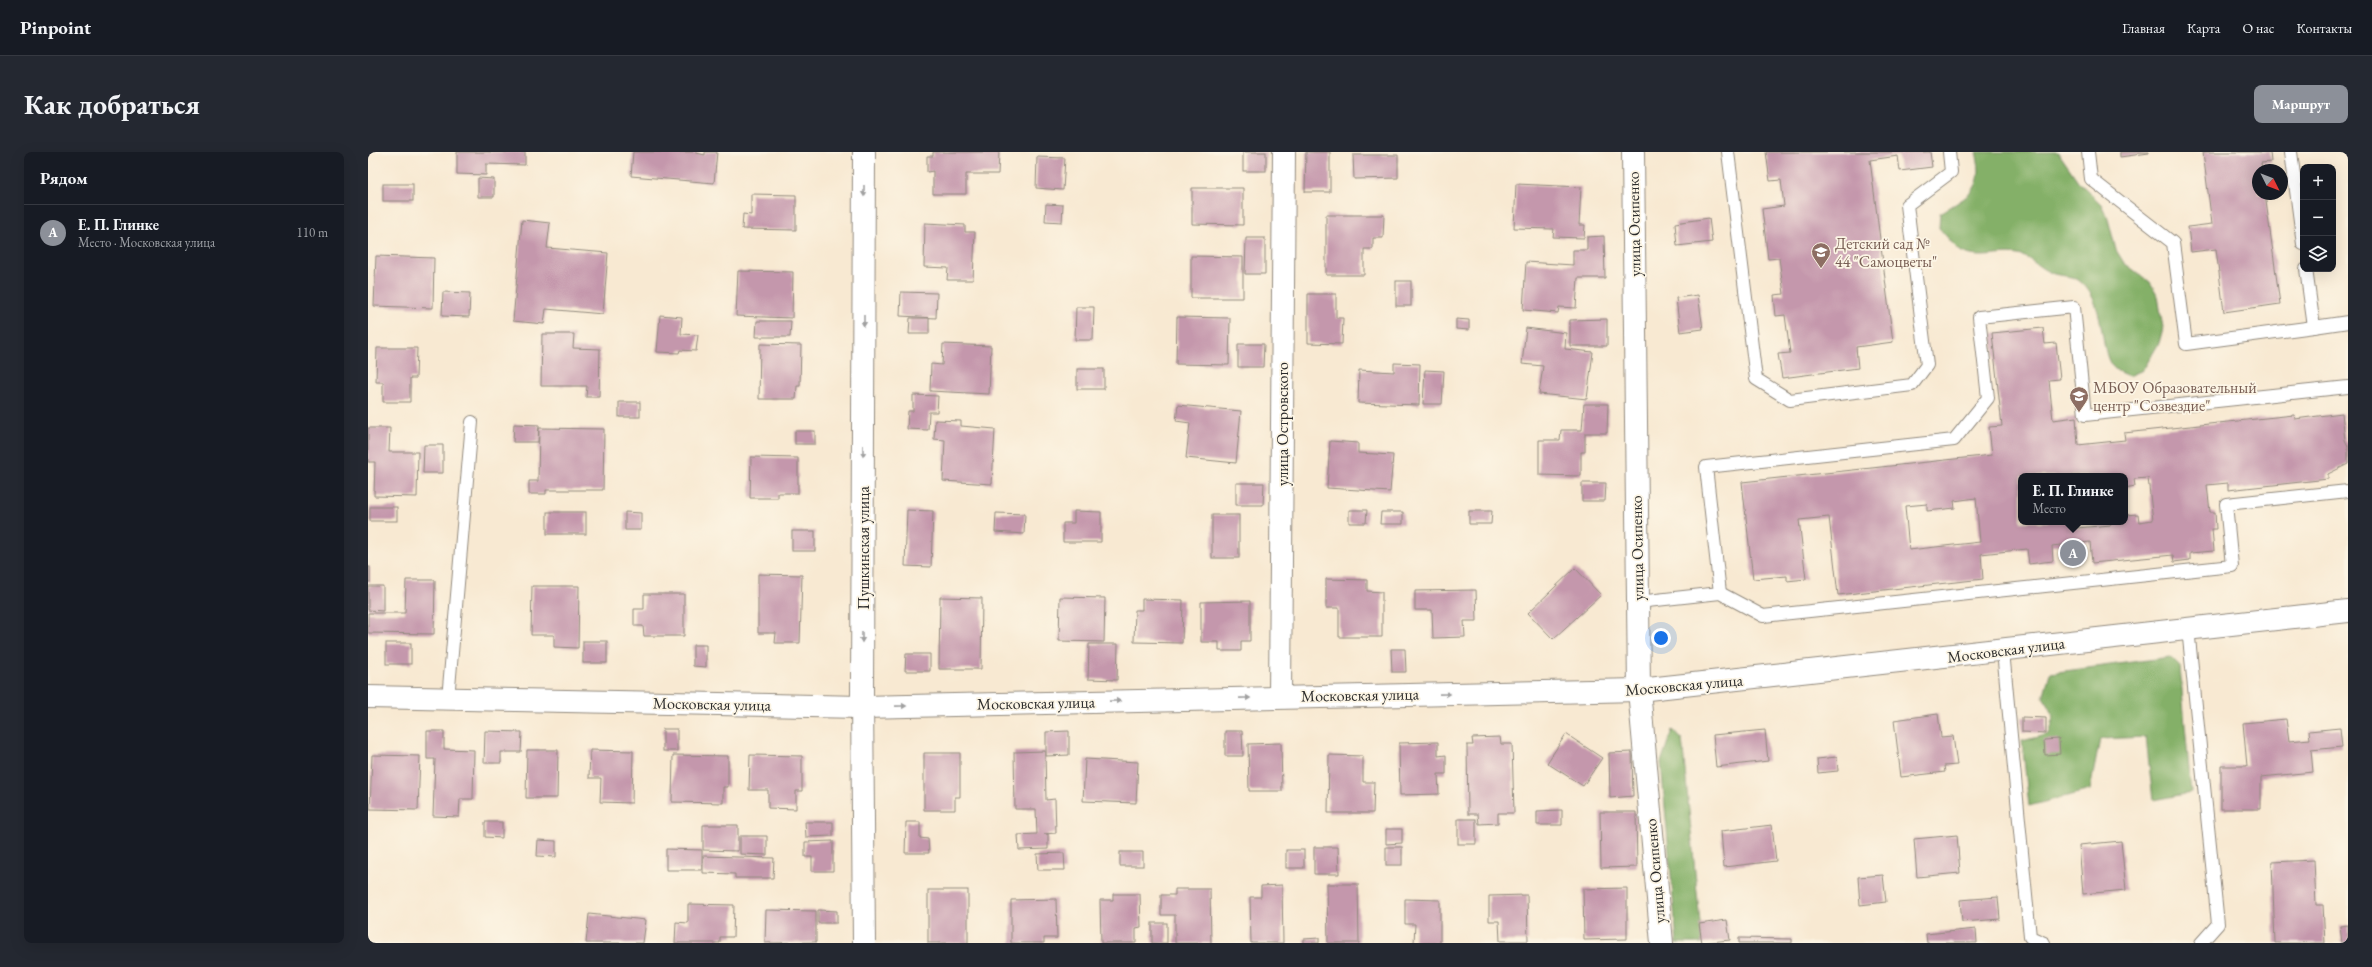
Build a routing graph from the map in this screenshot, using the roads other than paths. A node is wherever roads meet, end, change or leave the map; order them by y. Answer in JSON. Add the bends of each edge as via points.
{"nodes":[{"id":1,"x":864,"y":152,"type":"edge"},
{"id":2,"x":1284,"y":152,"type":"edge"},
{"id":3,"x":1633,"y":152,"type":"edge"},
{"id":4,"x":1728,"y":152,"type":"edge"},
{"id":5,"x":1949,"y":152,"type":"edge"},
{"id":6,"x":2088,"y":152,"type":"edge"},
{"id":7,"x":2291,"y":152,"type":"edge"},
{"id":8,"x":2302,"y":236,"type":"edge"},
{"id":9,"x":2306,"y":272,"type":"edge"},
{"id":10,"x":2348,"y":322,"type":"edge"},
{"id":11,"x":2314,"y":326,"type":"junction"},
{"id":12,"x":2348,"y":387,"type":"edge"},
{"id":13,"x":472,"y":422,"type":"dead end"},
{"id":14,"x":2348,"y":491,"type":"edge"},
{"id":15,"x":1720,"y":593,"type":"junction"},
{"id":16,"x":1638,"y":602,"type":"junction"},
{"id":17,"x":2348,"y":611,"type":"edge"},
{"id":18,"x":2188,"y":628,"type":"junction"},
{"id":19,"x":2003,"y":651,"type":"junction"},
{"id":20,"x":1639,"y":690,"type":"junction"},
{"id":21,"x":368,"y":697,"type":"edge"},
{"id":22,"x":1280,"y":697,"type":"junction"},
{"id":23,"x":448,"y":699,"type":"junction"},
{"id":24,"x":862,"y":707,"type":"junction"},
{"id":25,"x":864,"y":943,"type":"edge"},
{"id":26,"x":1662,"y":943,"type":"edge"},
{"id":27,"x":2044,"y":943,"type":"edge"},
{"id":28,"x":2201,"y":943,"type":"edge"}],
"edges":[{"from":1,"to":24,"type":"street","name":"Пушкинская улица","one_way":true},
{"from":2,"to":22,"type":"street","name":"улица Островского"},
{"from":3,"to":16,"type":"street","name":"улица Осипенко"},
{"from":4,"to":5,"type":"lane","via":[[1756,379],[1790,400],[1912,385],[1928,364],[1907,205],[1951,172]]},
{"from":6,"to":11,"type":"lane","via":[[2091,179],[2173,243],[2186,344]]},
{"from":7,"to":8,"type":"lane"},
{"from":9,"to":11,"type":"lane"},
{"from":10,"to":11,"type":"lane"},
{"from":12,"to":15,"type":"lane","via":[[2085,415],[2074,307],[1979,317],[1988,398],[1954,440],[1706,467]]},
{"from":13,"to":23,"type":"lane"},
{"from":14,"to":15,"type":"lane","via":[[2226,504],[2232,566],[1762,616]]},
{"from":15,"to":16,"type":"lane"},
{"from":16,"to":20,"type":"street","name":"улица Осипенко"},
{"from":17,"to":18,"type":"street","name":"Московская улица"},
{"from":18,"to":19,"type":"street","name":"Московская улица"},
{"from":18,"to":28,"type":"lane","via":[[2218,924]]},
{"from":19,"to":20,"type":"street","name":"Московская улица"},
{"from":19,"to":27,"type":"lane","via":[[2030,937]]},
{"from":22,"to":20,"type":"street","name":"Московская улица","one_way":true},
{"from":20,"to":26,"type":"street","name":"улица Осипенко"},
{"from":21,"to":23,"type":"street","name":"Московская улица"},
{"from":24,"to":22,"type":"street","name":"Московская улица","one_way":true},
{"from":23,"to":24,"type":"street","name":"Московская улица"},
{"from":24,"to":25,"type":"street","name":"Пушкинская улица"}]}
